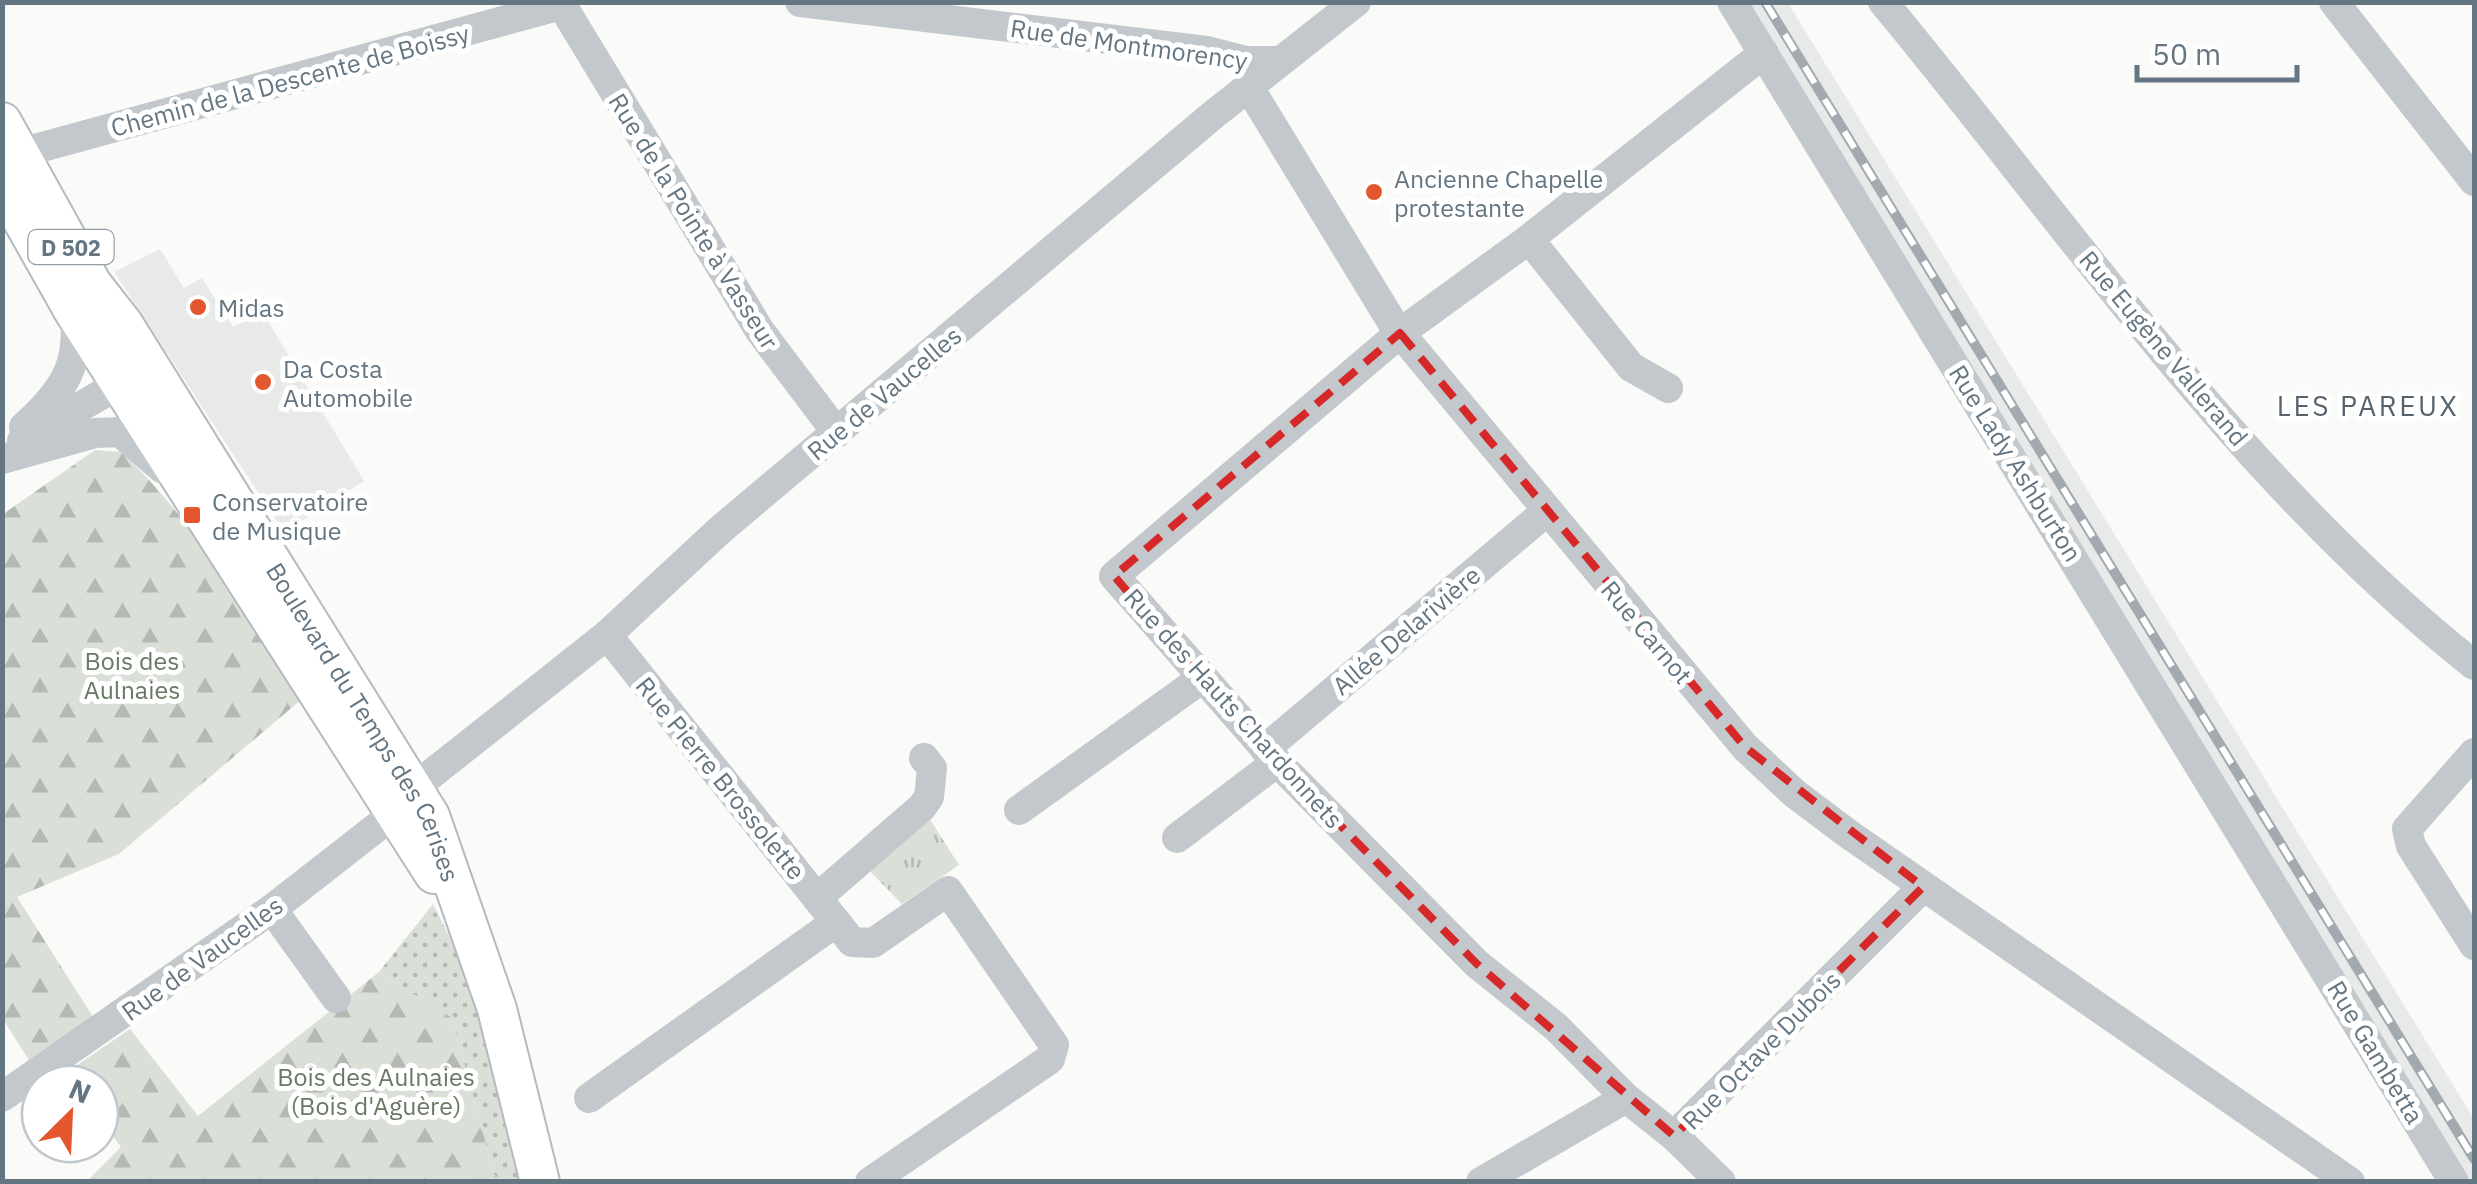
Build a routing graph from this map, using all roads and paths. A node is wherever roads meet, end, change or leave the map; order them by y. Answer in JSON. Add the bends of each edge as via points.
{"nodes":[{"id":1,"x":800,"y":2,"type":"edge"},
{"id":2,"x":1356,"y":2,"type":"edge"},
{"id":3,"x":1732,"y":2,"type":"edge"},
{"id":4,"x":1882,"y":2,"type":"edge"},
{"id":5,"x":2334,"y":2,"type":"edge"},
{"id":6,"x":561,"y":4,"type":"edge"},
{"id":7,"x":850,"y":6,"type":"edge"},
{"id":8,"x":1764,"y":53,"type":"junction"},
{"id":9,"x":1279,"y":61,"type":"junction"},
{"id":10,"x":1250,"y":89,"type":"junction"},
{"id":11,"x":7,"y":154,"type":"edge"},
{"id":12,"x":2474,"y":181,"type":"edge"},
{"id":13,"x":1529,"y":239,"type":"junction"},
{"id":14,"x":74,"y":310,"type":"junction"},
{"id":15,"x":1400,"y":334,"type":"junction"},
{"id":16,"x":135,"y":374,"type":"junction"},
{"id":17,"x":1668,"y":388,"type":"dead end"},
{"id":18,"x":837,"y":432,"type":"junction"},
{"id":19,"x":2,"y":452,"type":"edge"},
{"id":20,"x":203,"y":510,"type":"junction"},
{"id":21,"x":1547,"y":511,"type":"junction"},
{"id":22,"x":607,"y":635,"type":"junction"},
{"id":23,"x":2474,"y":665,"type":"edge"},
{"id":24,"x":1201,"y":679,"type":"junction"},
{"id":25,"x":2474,"y":753,"type":"edge"},
{"id":26,"x":1271,"y":755,"type":"junction"},
{"id":27,"x":924,"y":758,"type":"dead end"},
{"id":28,"x":405,"y":799,"type":"junction"},
{"id":29,"x":1018,"y":810,"type":"dead end"},
{"id":30,"x":1177,"y":838,"type":"dead end"},
{"id":31,"x":1923,"y":887,"type":"junction"},
{"id":32,"x":272,"y":909,"type":"junction"},
{"id":33,"x":826,"y":910,"type":"junction"},
{"id":34,"x":2298,"y":924,"type":"joint"},
{"id":35,"x":2474,"y":946,"type":"edge"},
{"id":36,"x":336,"y":998,"type":"dead end"},
{"id":37,"x":2,"y":1097,"type":"edge"},
{"id":38,"x":589,"y":1098,"type":"dead end"},
{"id":39,"x":1626,"y":1098,"type":"junction"},
{"id":40,"x":1674,"y":1136,"type":"junction"},
{"id":41,"x":540,"y":1182,"type":"edge"},
{"id":42,"x":870,"y":1182,"type":"edge"},
{"id":43,"x":1481,"y":1182,"type":"edge"},
{"id":44,"x":1721,"y":1182,"type":"edge"},
{"id":45,"x":2350,"y":1182,"type":"edge"},
{"id":46,"x":2454,"y":1182,"type":"edge"}],
"edges":[{"from":1,"to":7,"type":"street","name":"Rue de Montmorency"},
{"from":2,"to":9,"type":"street","name":"Rue de Vaucelles"},
{"from":3,"to":8,"type":"street","name":"Rue Lady Ashburton"},
{"from":4,"to":23,"type":"street","name":"Rue Eugène Vallerand","via":[[2217,415],[2330,539]]},
{"from":5,"to":12,"type":"street"},
{"from":6,"to":11,"type":"street","name":"Chemin de la Descente de Boissy"},
{"from":6,"to":18,"type":"street","name":"Rue de la Pointe à Vasseur","via":[[760,331]]},
{"from":7,"to":9,"type":"street","name":"Rue de Montmorency"},
{"from":8,"to":13,"type":"street","name":"Rue des Hauts Chardonnets"},
{"from":8,"to":34,"type":"street","name":"Rue Lady Ashburton"},
{"from":9,"to":10,"type":"street","name":"Rue de Vaucelles"},
{"from":10,"to":15,"type":"street","name":"Rue Carnot"},
{"from":10,"to":18,"type":"street","name":"Rue de Vaucelles"},
{"from":11,"to":14,"type":"main road","name":"Boulevard du Temps des Cerises","number":"D 502"},
{"from":11,"to":16,"type":"main road","name":"Boulevard du Temps des Cerises","number":"D 502","via":[[92,284]]},
{"from":13,"to":15,"type":"street","name":"Rue des Hauts Chardonnets"},
{"from":13,"to":17,"type":"street","via":[[1631,367]]},
{"from":14,"to":16,"type":"main road","name":"Boulevard du Temps des Cerises","number":"D 502"},
{"from":14,"to":19,"type":"street","via":[[77,351],[68,380]]},
{"from":15,"to":21,"type":"street","name":"Rue Carnot"},
{"from":15,"to":24,"type":"street","name":"Rue des Hauts Chardonnets","via":[[1114,576]]},
{"from":16,"to":19,"type":"street"},
{"from":16,"to":20,"type":"main road","name":"Boulevard du Temps des Cerises","number":"D 502"},
{"from":16,"to":28,"type":"main road","name":"Boulevard du Temps des Cerises","number":"D 502"},
{"from":18,"to":22,"type":"street","name":"Rue de Vaucelles"},
{"from":19,"to":20,"type":"street","via":[[120,432]]},
{"from":20,"to":28,"type":"main road","name":"Boulevard du Temps des Cerises","number":"D 502"},
{"from":21,"to":26,"type":"street","name":"Allée Delarivière"},
{"from":21,"to":31,"type":"street","name":"Rue Carnot","via":[[1745,746],[1794,793]]},
{"from":22,"to":28,"type":"street","name":"Rue de Vaucelles"},
{"from":22,"to":33,"type":"street","name":"Rue Pierre Brossolette"},
{"from":24,"to":26,"type":"street","name":"Rue des Hauts Chardonnets"},
{"from":24,"to":29,"type":"street"},
{"from":25,"to":35,"type":"street","via":[[2407,829]]},
{"from":26,"to":30,"type":"street","name":"Allée Delarivière"},
{"from":26,"to":39,"type":"street","name":"Rue des Hauts Chardonnets","via":[[1477,964],[1556,1028]]},
{"from":27,"to":33,"type":"street","via":[[932,768],[929,797]]},
{"from":28,"to":32,"type":"street","name":"Rue de Vaucelles"},
{"from":28,"to":41,"type":"main road","name":"Boulevard du Temps des Cerises","number":"D 502","via":[[485,974]]},
{"from":31,"to":40,"type":"street","name":"Rue Octave Dubois"},
{"from":31,"to":45,"type":"street","name":"Rue Carnot"},
{"from":32,"to":36,"type":"street"},
{"from":32,"to":37,"type":"street","name":"Rue de Vaucelles"},
{"from":33,"to":38,"type":"street"},
{"from":33,"to":42,"type":"street","name":"Rue Pierre Brossolette","via":[[852,942],[874,942],[948,890],[1054,1045],[1050,1059]]},
{"from":34,"to":46,"type":"street","name":"Rue Gambetta"},
{"from":39,"to":40,"type":"street","name":"Rue Octave Dubois"},
{"from":39,"to":43,"type":"street"},
{"from":40,"to":44,"type":"street"}]}
